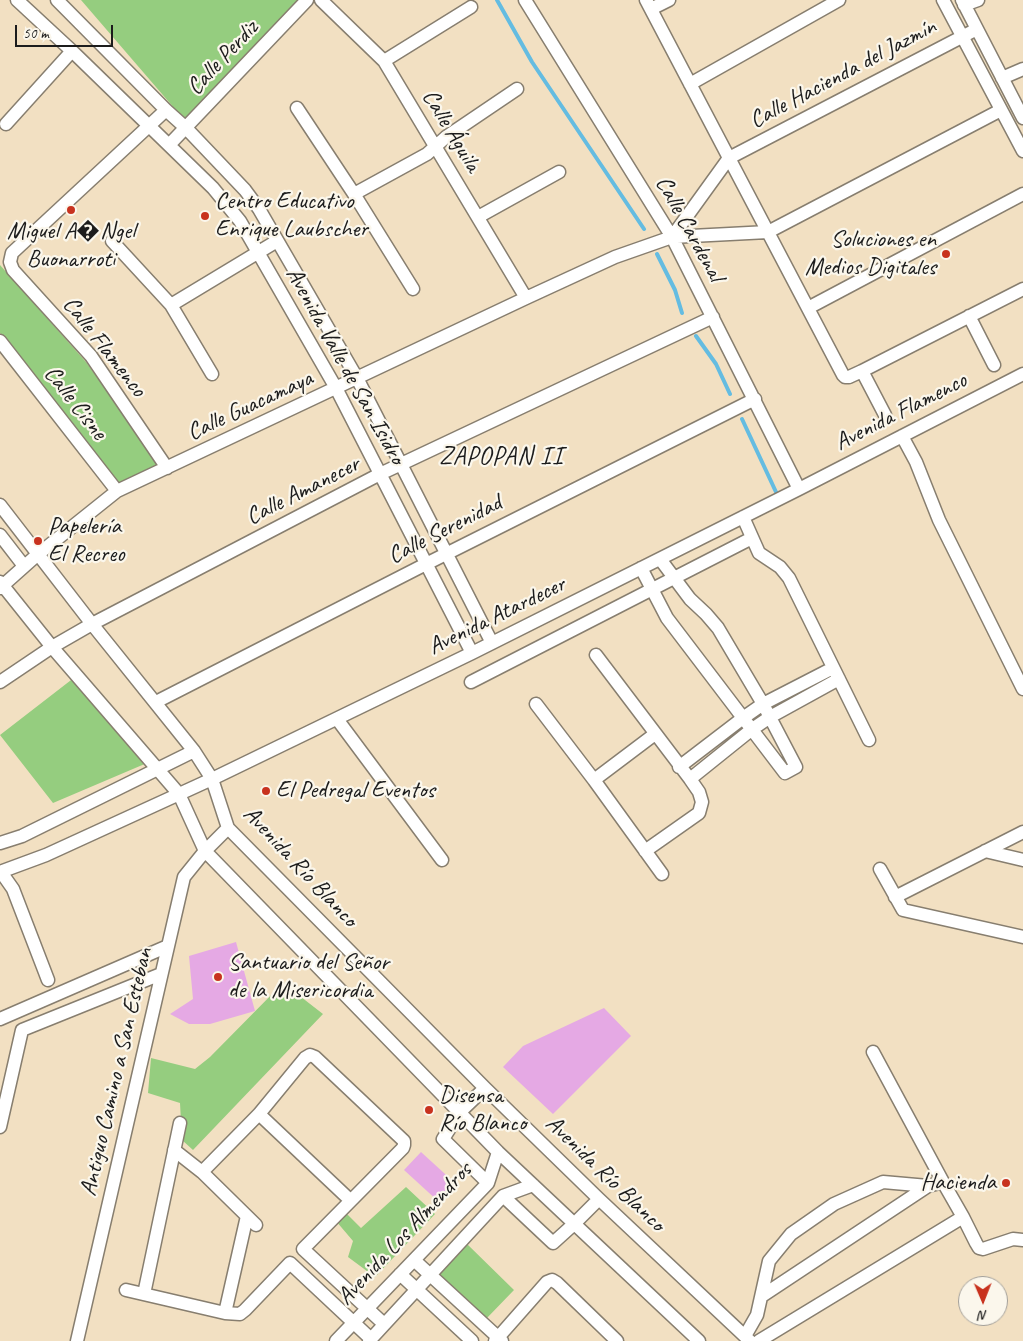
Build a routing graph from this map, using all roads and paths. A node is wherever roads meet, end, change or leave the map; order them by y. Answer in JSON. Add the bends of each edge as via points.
{"nodes":[{"id":1,"x":17,"y":0,"type":"edge"},
{"id":2,"x":57,"y":0,"type":"edge"},
{"id":3,"x":307,"y":0,"type":"edge"},
{"id":4,"x":321,"y":0,"type":"edge"},
{"id":5,"x":526,"y":0,"type":"edge"},
{"id":6,"x":669,"y":0,"type":"edge"},
{"id":7,"x":840,"y":0,"type":"edge"},
{"id":8,"x":944,"y":0,"type":"edge"},
{"id":9,"x":978,"y":0,"type":"edge"},
{"id":10,"x":963,"y":3,"type":"edge"},
{"id":11,"x":649,"y":5,"type":"edge"},
{"id":12,"x":471,"y":7,"type":"dead end"},
{"id":13,"x":977,"y":29,"type":"junction"},
{"id":14,"x":963,"y":36,"type":"junction"},
{"id":15,"x":72,"y":51,"type":"junction"},
{"id":16,"x":384,"y":61,"type":"junction"},
{"id":17,"x":1023,"y":70,"type":"edge"},
{"id":18,"x":1002,"y":78,"type":"junction"},
{"id":19,"x":690,"y":84,"type":"junction"},
{"id":20,"x":517,"y":89,"type":"dead end"},
{"id":21,"x":296,"y":108,"type":"dead end"},
{"id":22,"x":166,"y":110,"type":"junction"},
{"id":23,"x":1001,"y":110,"type":"junction"},
{"id":24,"x":1023,"y":118,"type":"edge"},
{"id":25,"x":6,"y":124,"type":"dead end"},
{"id":26,"x":149,"y":125,"type":"junction"},
{"id":27,"x":186,"y":128,"type":"junction"},
{"id":28,"x":169,"y":145,"type":"junction"},
{"id":29,"x":435,"y":146,"type":"junction"},
{"id":30,"x":1023,"y":151,"type":"edge"},
{"id":31,"x":729,"y":158,"type":"junction"},
{"id":32,"x":559,"y":172,"type":"dead end"},
{"id":33,"x":354,"y":194,"type":"junction"},
{"id":34,"x":1023,"y":194,"type":"edge"},
{"id":35,"x":478,"y":217,"type":"junction"},
{"id":36,"x":768,"y":232,"type":"junction"},
{"id":37,"x":672,"y":237,"type":"junction"},
{"id":38,"x":112,"y":241,"type":"dead end"},
{"id":39,"x":278,"y":241,"type":"junction"},
{"id":40,"x":258,"y":252,"type":"junction"},
{"id":41,"x":413,"y":289,"type":"dead end"},
{"id":42,"x":1023,"y":289,"type":"edge"},
{"id":43,"x":526,"y":298,"type":"junction"},
{"id":44,"x":171,"y":305,"type":"junction"},
{"id":45,"x":808,"y":308,"type":"junction"},
{"id":46,"x":969,"y":316,"type":"junction"},
{"id":47,"x":713,"y":317,"type":"junction"},
{"id":48,"x":0,"y":341,"type":"edge"},
{"id":49,"x":994,"y":365,"type":"dead end"},
{"id":50,"x":862,"y":371,"type":"junction"},
{"id":51,"x":212,"y":374,"type":"dead end"},
{"id":52,"x":1023,"y":374,"type":"edge"},
{"id":53,"x":357,"y":378,"type":"junction"},
{"id":54,"x":336,"y":388,"type":"junction"},
{"id":55,"x":755,"y":399,"type":"junction"},
{"id":56,"x":886,"y":415,"type":"dead end"},
{"id":57,"x":902,"y":436,"type":"junction"},
{"id":58,"x":401,"y":464,"type":"junction"},
{"id":59,"x":166,"y":468,"type":"junction"},
{"id":60,"x":380,"y":474,"type":"junction"},
{"id":61,"x":799,"y":489,"type":"junction"},
{"id":62,"x":117,"y":491,"type":"junction"},
{"id":63,"x":0,"y":506,"type":"edge"},
{"id":64,"x":743,"y":517,"type":"junction"},
{"id":65,"x":0,"y":535,"type":"edge"},
{"id":66,"x":752,"y":538,"type":"junction"},
{"id":67,"x":446,"y":554,"type":"junction"},
{"id":68,"x":38,"y":555,"type":"junction"},
{"id":69,"x":660,"y":559,"type":"junction"},
{"id":70,"x":426,"y":564,"type":"junction"},
{"id":71,"x":24,"y":566,"type":"junction"},
{"id":72,"x":641,"y":568,"type":"junction"},
{"id":73,"x":674,"y":578,"type":"junction"},
{"id":74,"x":1,"y":585,"type":"edge"},
{"id":75,"x":652,"y":590,"type":"junction"},
{"id":76,"x":92,"y":624,"type":"junction"},
{"id":77,"x":492,"y":643,"type":"junction"},
{"id":78,"x":52,"y":646,"type":"junction"},
{"id":79,"x":472,"y":653,"type":"junction"},
{"id":80,"x":596,"y":655,"type":"dead end"},
{"id":81,"x":836,"y":673,"type":"junction"},
{"id":82,"x":0,"y":682,"type":"edge"},
{"id":83,"x":471,"y":682,"type":"dead end"},
{"id":84,"x":1023,"y":688,"type":"edge"},
{"id":85,"x":156,"y":702,"type":"junction"},
{"id":86,"x":536,"y":704,"type":"dead end"},
{"id":87,"x":763,"y":704,"type":"junction"},
{"id":88,"x":770,"y":717,"type":"junction"},
{"id":89,"x":743,"y":718,"type":"junction"},
{"id":90,"x":336,"y":719,"type":"junction"},
{"id":91,"x":752,"y":730,"type":"junction"},
{"id":92,"x":654,"y":734,"type":"junction"},
{"id":93,"x":869,"y":740,"type":"dead end"},
{"id":94,"x":194,"y":752,"type":"junction"},
{"id":95,"x":679,"y":767,"type":"junction"},
{"id":96,"x":158,"y":769,"type":"junction"},
{"id":97,"x":212,"y":779,"type":"junction"},
{"id":98,"x":690,"y":779,"type":"junction"},
{"id":99,"x":594,"y":780,"type":"junction"},
{"id":100,"x":179,"y":794,"type":"junction"},
{"id":101,"x":228,"y":828,"type":"junction"},
{"id":102,"x":1023,"y":832,"type":"edge"},
{"id":103,"x":0,"y":844,"type":"edge"},
{"id":104,"x":205,"y":851,"type":"junction"},
{"id":105,"x":645,"y":851,"type":"junction"},
{"id":106,"x":985,"y":851,"type":"junction"},
{"id":107,"x":442,"y":860,"type":"dead end"},
{"id":108,"x":1023,"y":860,"type":"edge"},
{"id":109,"x":880,"y":869,"type":"dead end"},
{"id":110,"x":1,"y":872,"type":"edge"},
{"id":111,"x":662,"y":874,"type":"dead end"},
{"id":112,"x":895,"y":897,"type":"junction"},
{"id":113,"x":1023,"y":937,"type":"edge"},
{"id":114,"x":168,"y":946,"type":"junction"},
{"id":115,"x":161,"y":974,"type":"junction"},
{"id":116,"x":48,"y":980,"type":"dead end"},
{"id":117,"x":15,"y":1012,"type":"junction"},
{"id":118,"x":0,"y":1019,"type":"edge"},
{"id":119,"x":22,"y":1030,"type":"junction"},
{"id":120,"x":873,"y":1052,"type":"dead end"},
{"id":121,"x":485,"y":1088,"type":"junction"},
{"id":122,"x":460,"y":1112,"type":"junction"},
{"id":123,"x":259,"y":1114,"type":"junction"},
{"id":124,"x":180,"y":1123,"type":"dead end"},
{"id":125,"x":0,"y":1128,"type":"edge"},
{"id":126,"x":174,"y":1150,"type":"junction"},
{"id":127,"x":498,"y":1152,"type":"junction"},
{"id":128,"x":202,"y":1172,"type":"junction"},
{"id":129,"x":943,"y":1182,"type":"junction"},
{"id":130,"x":488,"y":1183,"type":"junction"},
{"id":131,"x":533,"y":1185,"type":"junction"},
{"id":132,"x":928,"y":1186,"type":"junction"},
{"id":133,"x":503,"y":1196,"type":"junction"},
{"id":134,"x":599,"y":1198,"type":"junction"},
{"id":135,"x":350,"y":1200,"type":"junction"},
{"id":136,"x":247,"y":1216,"type":"junction"},
{"id":137,"x":963,"y":1217,"type":"junction"},
{"id":138,"x":574,"y":1224,"type":"junction"},
{"id":139,"x":256,"y":1225,"type":"dead end"},
{"id":140,"x":1023,"y":1240,"type":"edge"},
{"id":141,"x":414,"y":1260,"type":"junction"},
{"id":142,"x":400,"y":1274,"type":"junction"},
{"id":143,"x":430,"y":1274,"type":"junction"},
{"id":144,"x":416,"y":1289,"type":"junction"},
{"id":145,"x":126,"y":1290,"type":"dead end"},
{"id":146,"x":144,"y":1294,"type":"junction"},
{"id":147,"x":762,"y":1296,"type":"junction"},
{"id":148,"x":367,"y":1308,"type":"junction"},
{"id":149,"x":225,"y":1313,"type":"junction"},
{"id":150,"x":354,"y":1321,"type":"junction"},
{"id":151,"x":384,"y":1324,"type":"junction"},
{"id":152,"x":747,"y":1339,"type":"edge"},
{"id":153,"x":370,"y":1340,"type":"edge"},
{"id":154,"x":498,"y":1340,"type":"edge"},
{"id":155,"x":77,"y":1341,"type":"edge"},
{"id":156,"x":336,"y":1341,"type":"edge"},
{"id":157,"x":472,"y":1341,"type":"edge"},
{"id":158,"x":617,"y":1341,"type":"edge"},
{"id":159,"x":699,"y":1341,"type":"edge"},
{"id":160,"x":759,"y":1341,"type":"edge"}],
"edges":[{"from":1,"to":15,"type":"street","name":"Avenida Valle de San Isidro"},
{"from":2,"to":22,"type":"street","name":"Avenida Valle de San Isidro"},
{"from":3,"to":27,"type":"street","name":"Calle Perdiz"},
{"from":4,"to":16,"type":"street","name":"Calle Águila"},
{"from":5,"to":37,"type":"street","name":"Calle Cardenal"},
{"from":6,"to":11,"type":"street"},
{"from":7,"to":19,"type":"street"},
{"from":8,"to":14,"type":"street"},
{"from":9,"to":10,"type":"street"},
{"from":10,"to":13,"type":"street"},
{"from":11,"to":19,"type":"street"},
{"from":12,"to":16,"type":"street"},
{"from":13,"to":14,"type":"street","name":"Calle Hacienda del Jazmín"},
{"from":13,"to":18,"type":"street"},
{"from":14,"to":23,"type":"street"},
{"from":14,"to":31,"type":"street","name":"Calle Hacienda del Jazmín"},
{"from":15,"to":25,"type":"street"},
{"from":15,"to":26,"type":"street","name":"Avenida Valle de San Isidro"},
{"from":16,"to":29,"type":"street","name":"Calle Águila"},
{"from":17,"to":18,"type":"street"},
{"from":18,"to":24,"type":"street"},
{"from":19,"to":31,"type":"street"},
{"from":20,"to":29,"type":"street"},
{"from":21,"to":33,"type":"street"},
{"from":22,"to":26,"type":"street","name":"Calle Flamenco"},
{"from":22,"to":27,"type":"street","name":"Avenida Valle de San Isidro"},
{"from":23,"to":30,"type":"street"},
{"from":23,"to":36,"type":"street"},
{"from":26,"to":28,"type":"street","name":"Avenida Valle de San Isidro"},
{"from":26,"to":59,"type":"street","name":"Calle Flamenco","via":[[12,253],[10,262],[12,270],[91,356]]},
{"from":27,"to":28,"type":"street","name":"Calle Perdiz"},
{"from":27,"to":39,"type":"street","name":"Avenida Valle de San Isidro","via":[[245,190]]},
{"from":28,"to":40,"type":"street","name":"Avenida Valle de San Isidro","via":[[228,205]]},
{"from":29,"to":33,"type":"street","via":[[427,154]]},
{"from":29,"to":35,"type":"street","name":"Calle Águila"},
{"from":31,"to":36,"type":"street"},
{"from":31,"to":37,"type":"street"},
{"from":32,"to":35,"type":"street"},
{"from":33,"to":41,"type":"street"},
{"from":34,"to":45,"type":"street"},
{"from":35,"to":43,"type":"street","name":"Calle Águila"},
{"from":36,"to":37,"type":"street","name":"Calle Guacamaya"},
{"from":36,"to":45,"type":"street"},
{"from":37,"to":43,"type":"street","name":"Calle Guacamaya"},
{"from":37,"to":47,"type":"street","name":"Calle Cardenal"},
{"from":38,"to":44,"type":"street"},
{"from":39,"to":40,"type":"street"},
{"from":39,"to":53,"type":"street","name":"Avenida Valle de San Isidro"},
{"from":40,"to":44,"type":"street"},
{"from":40,"to":54,"type":"street","name":"Avenida Valle de San Isidro"},
{"from":42,"to":46,"type":"street"},
{"from":43,"to":53,"type":"street","name":"Calle Guacamaya"},
{"from":44,"to":51,"type":"street"},
{"from":45,"to":50,"type":"street","via":[[843,375],[849,377]]},
{"from":46,"to":49,"type":"street"},
{"from":46,"to":50,"type":"street"},
{"from":47,"to":55,"type":"street","name":"Calle Cardenal"},
{"from":47,"to":58,"type":"street","name":"Calle Amanecer"},
{"from":48,"to":62,"type":"street","name":"Calle Cisne"},
{"from":50,"to":56,"type":"street"},
{"from":52,"to":57,"type":"street","name":"Avenida Flamenco"},
{"from":53,"to":54,"type":"street","name":"Calle Guacamaya"},
{"from":53,"to":58,"type":"street","name":"Avenida Valle de San Isidro"},
{"from":54,"to":59,"type":"street","name":"Calle Guacamaya"},
{"from":54,"to":60,"type":"street","name":"Avenida Valle de San Isidro"},
{"from":55,"to":61,"type":"street","name":"Calle Cardenal"},
{"from":55,"to":67,"type":"street","name":"Calle Serenidad"},
{"from":57,"to":61,"type":"street","name":"Avenida Flamenco"},
{"from":57,"to":84,"type":"street","via":[[939,520]]},
{"from":58,"to":60,"type":"street","name":"Calle Amanecer"},
{"from":58,"to":67,"type":"street","name":"Avenida Valle de San Isidro"},
{"from":59,"to":62,"type":"street","name":"Calle Guacamaya"},
{"from":60,"to":70,"type":"street","name":"Avenida Valle de San Isidro"},
{"from":60,"to":76,"type":"street","name":"Calle Amanecer"},
{"from":61,"to":64,"type":"street","name":"Avenida Atardecer"},
{"from":62,"to":68,"type":"street","name":"Calle Guacamaya"},
{"from":63,"to":68,"type":"street","name":"Avenida Río Blanco"},
{"from":64,"to":66,"type":"street"},
{"from":64,"to":69,"type":"street","name":"Avenida Atardecer"},
{"from":65,"to":71,"type":"street"},
{"from":66,"to":73,"type":"street"},
{"from":66,"to":81,"type":"street","via":[[759,553],[780,567],[789,578]]},
{"from":67,"to":70,"type":"street","name":"Calle Serenidad"},
{"from":67,"to":77,"type":"street","name":"Avenida Valle de San Isidro"},
{"from":68,"to":71,"type":"street","name":"Calle Guacamaya"},
{"from":68,"to":76,"type":"street","name":"Avenida Río Blanco"},
{"from":69,"to":72,"type":"street","name":"Avenida Atardecer"},
{"from":69,"to":73,"type":"street"},
{"from":70,"to":79,"type":"street","name":"Avenida Valle de San Isidro"},
{"from":70,"to":85,"type":"street","name":"Calle Serenidad"},
{"from":71,"to":74,"type":"street","name":"Calle Guacamaya"},
{"from":72,"to":75,"type":"street"},
{"from":72,"to":77,"type":"street","name":"Avenida Atardecer"},
{"from":73,"to":75,"type":"street"},
{"from":73,"to":87,"type":"street","via":[[718,628]]},
{"from":74,"to":78,"type":"street"},
{"from":75,"to":83,"type":"street"},
{"from":75,"to":89,"type":"street","via":[[667,618]]},
{"from":76,"to":78,"type":"street","name":"Calle Amanecer"},
{"from":76,"to":85,"type":"street","name":"Avenida Río Blanco"},
{"from":77,"to":79,"type":"street","name":"Avenida Atardecer"},
{"from":78,"to":82,"type":"street","name":"Calle Amanecer"},
{"from":78,"to":96,"type":"street"},
{"from":79,"to":90,"type":"street","name":"Avenida Atardecer"},
{"from":80,"to":92,"type":"street"},
{"from":81,"to":87,"type":"street"},
{"from":81,"to":88,"type":"street"},
{"from":81,"to":93,"type":"street"},
{"from":85,"to":94,"type":"street","name":"Avenida Río Blanco"},
{"from":86,"to":99,"type":"street"},
{"from":87,"to":88,"type":"street"},
{"from":87,"to":89,"type":"street"},
{"from":88,"to":91,"type":"street"},
{"from":88,"to":91,"type":"street","via":[[796,767],[785,773]]},
{"from":89,"to":91,"type":"street"},
{"from":89,"to":95,"type":"street"},
{"from":90,"to":97,"type":"street","name":"Avenida Atardecer"},
{"from":90,"to":107,"type":"street"},
{"from":91,"to":98,"type":"street"},
{"from":92,"to":95,"type":"street"},
{"from":92,"to":99,"type":"street"},
{"from":94,"to":96,"type":"street"},
{"from":94,"to":97,"type":"street","name":"Avenida Río Blanco"},
{"from":95,"to":98,"type":"street"},
{"from":96,"to":100,"type":"street"},
{"from":96,"to":103,"type":"street"},
{"from":97,"to":100,"type":"street","name":"Avenida Atardecer"},
{"from":97,"to":101,"type":"street","name":"Avenida Río Blanco"},
{"from":98,"to":105,"type":"street","via":[[702,802],[699,813]]},
{"from":99,"to":105,"type":"street"},
{"from":100,"to":104,"type":"street"},
{"from":100,"to":110,"type":"street","name":"Avenida Atardecer"},
{"from":101,"to":104,"type":"street","name":"Antiguo Camino a San Esteban"},
{"from":101,"to":121,"type":"street","name":"Avenida Río Blanco"},
{"from":102,"to":106,"type":"street"},
{"from":104,"to":114,"type":"street","name":"Antiguo Camino a San Esteban","via":[[184,877]]},
{"from":104,"to":122,"type":"street"},
{"from":105,"to":111,"type":"street"},
{"from":106,"to":108,"type":"street"},
{"from":106,"to":112,"type":"street"},
{"from":109,"to":112,"type":"street"},
{"from":110,"to":116,"type":"street","via":[[13,889]]},
{"from":112,"to":113,"type":"street","via":[[903,910]]},
{"from":114,"to":115,"type":"street","name":"Antiguo Camino a San Esteban"},
{"from":114,"to":117,"type":"street"},
{"from":115,"to":119,"type":"street"},
{"from":115,"to":155,"type":"street","name":"Antiguo Camino a San Esteban"},
{"from":117,"to":118,"type":"street"},
{"from":117,"to":119,"type":"street"},
{"from":119,"to":125,"type":"street"},
{"from":120,"to":129,"type":"street"},
{"from":121,"to":122,"type":"street"},
{"from":121,"to":134,"type":"street","name":"Avenida Río Blanco"},
{"from":122,"to":127,"type":"street"},
{"from":122,"to":130,"type":"street","via":[[443,1139]]},
{"from":123,"to":128,"type":"street"},
{"from":123,"to":135,"type":"street"},
{"from":123,"to":135,"type":"street","via":[[310,1055],[404,1141],[403,1148]]},
{"from":124,"to":126,"type":"street"},
{"from":126,"to":128,"type":"street"},
{"from":126,"to":146,"type":"street"},
{"from":127,"to":130,"type":"street","name":"Avenida Los Almendros"},
{"from":127,"to":131,"type":"street"},
{"from":128,"to":136,"type":"street"},
{"from":129,"to":132,"type":"street"},
{"from":129,"to":137,"type":"street"},
{"from":130,"to":141,"type":"street","name":"Avenida Los Almendros"},
{"from":131,"to":133,"type":"street","name":"Avenida Los Almendros"},
{"from":131,"to":138,"type":"street"},
{"from":132,"to":147,"type":"street"},
{"from":132,"to":147,"type":"street","via":[[883,1182],[834,1204],[791,1234],[769,1261]]},
{"from":133,"to":138,"type":"street","via":[[553,1243]]},
{"from":133,"to":143,"type":"street","name":"Avenida Los Almendros"},
{"from":134,"to":138,"type":"street"},
{"from":134,"to":152,"type":"street","name":"Avenida Río Blanco"},
{"from":135,"to":148,"type":"street","via":[[303,1249]]},
{"from":136,"to":139,"type":"street"},
{"from":136,"to":149,"type":"street"},
{"from":137,"to":140,"type":"street","via":[[979,1248],[1013,1239]]},
{"from":137,"to":160,"type":"street"},
{"from":138,"to":159,"type":"street"},
{"from":141,"to":142,"type":"street","name":"Avenida Los Almendros"},
{"from":141,"to":143,"type":"street"},
{"from":142,"to":144,"type":"street"},
{"from":142,"to":148,"type":"street","name":"Avenida Los Almendros"},
{"from":143,"to":144,"type":"street","name":"Avenida Los Almendros"},
{"from":143,"to":154,"type":"street"},
{"from":144,"to":151,"type":"street","name":"Avenida Los Almendros"},
{"from":144,"to":157,"type":"street"},
{"from":145,"to":146,"type":"street"},
{"from":146,"to":149,"type":"street"},
{"from":147,"to":152,"type":"street"},
{"from":148,"to":150,"type":"street","name":"Avenida Los Almendros"},
{"from":148,"to":151,"type":"street"},
{"from":149,"to":150,"type":"street","via":[[240,1314],[290,1263]]},
{"from":150,"to":153,"type":"street"},
{"from":150,"to":156,"type":"street","name":"Avenida Los Almendros"},
{"from":151,"to":153,"type":"street","name":"Avenida Los Almendros"},
{"from":154,"to":158,"type":"street","via":[[552,1280]]}]}
